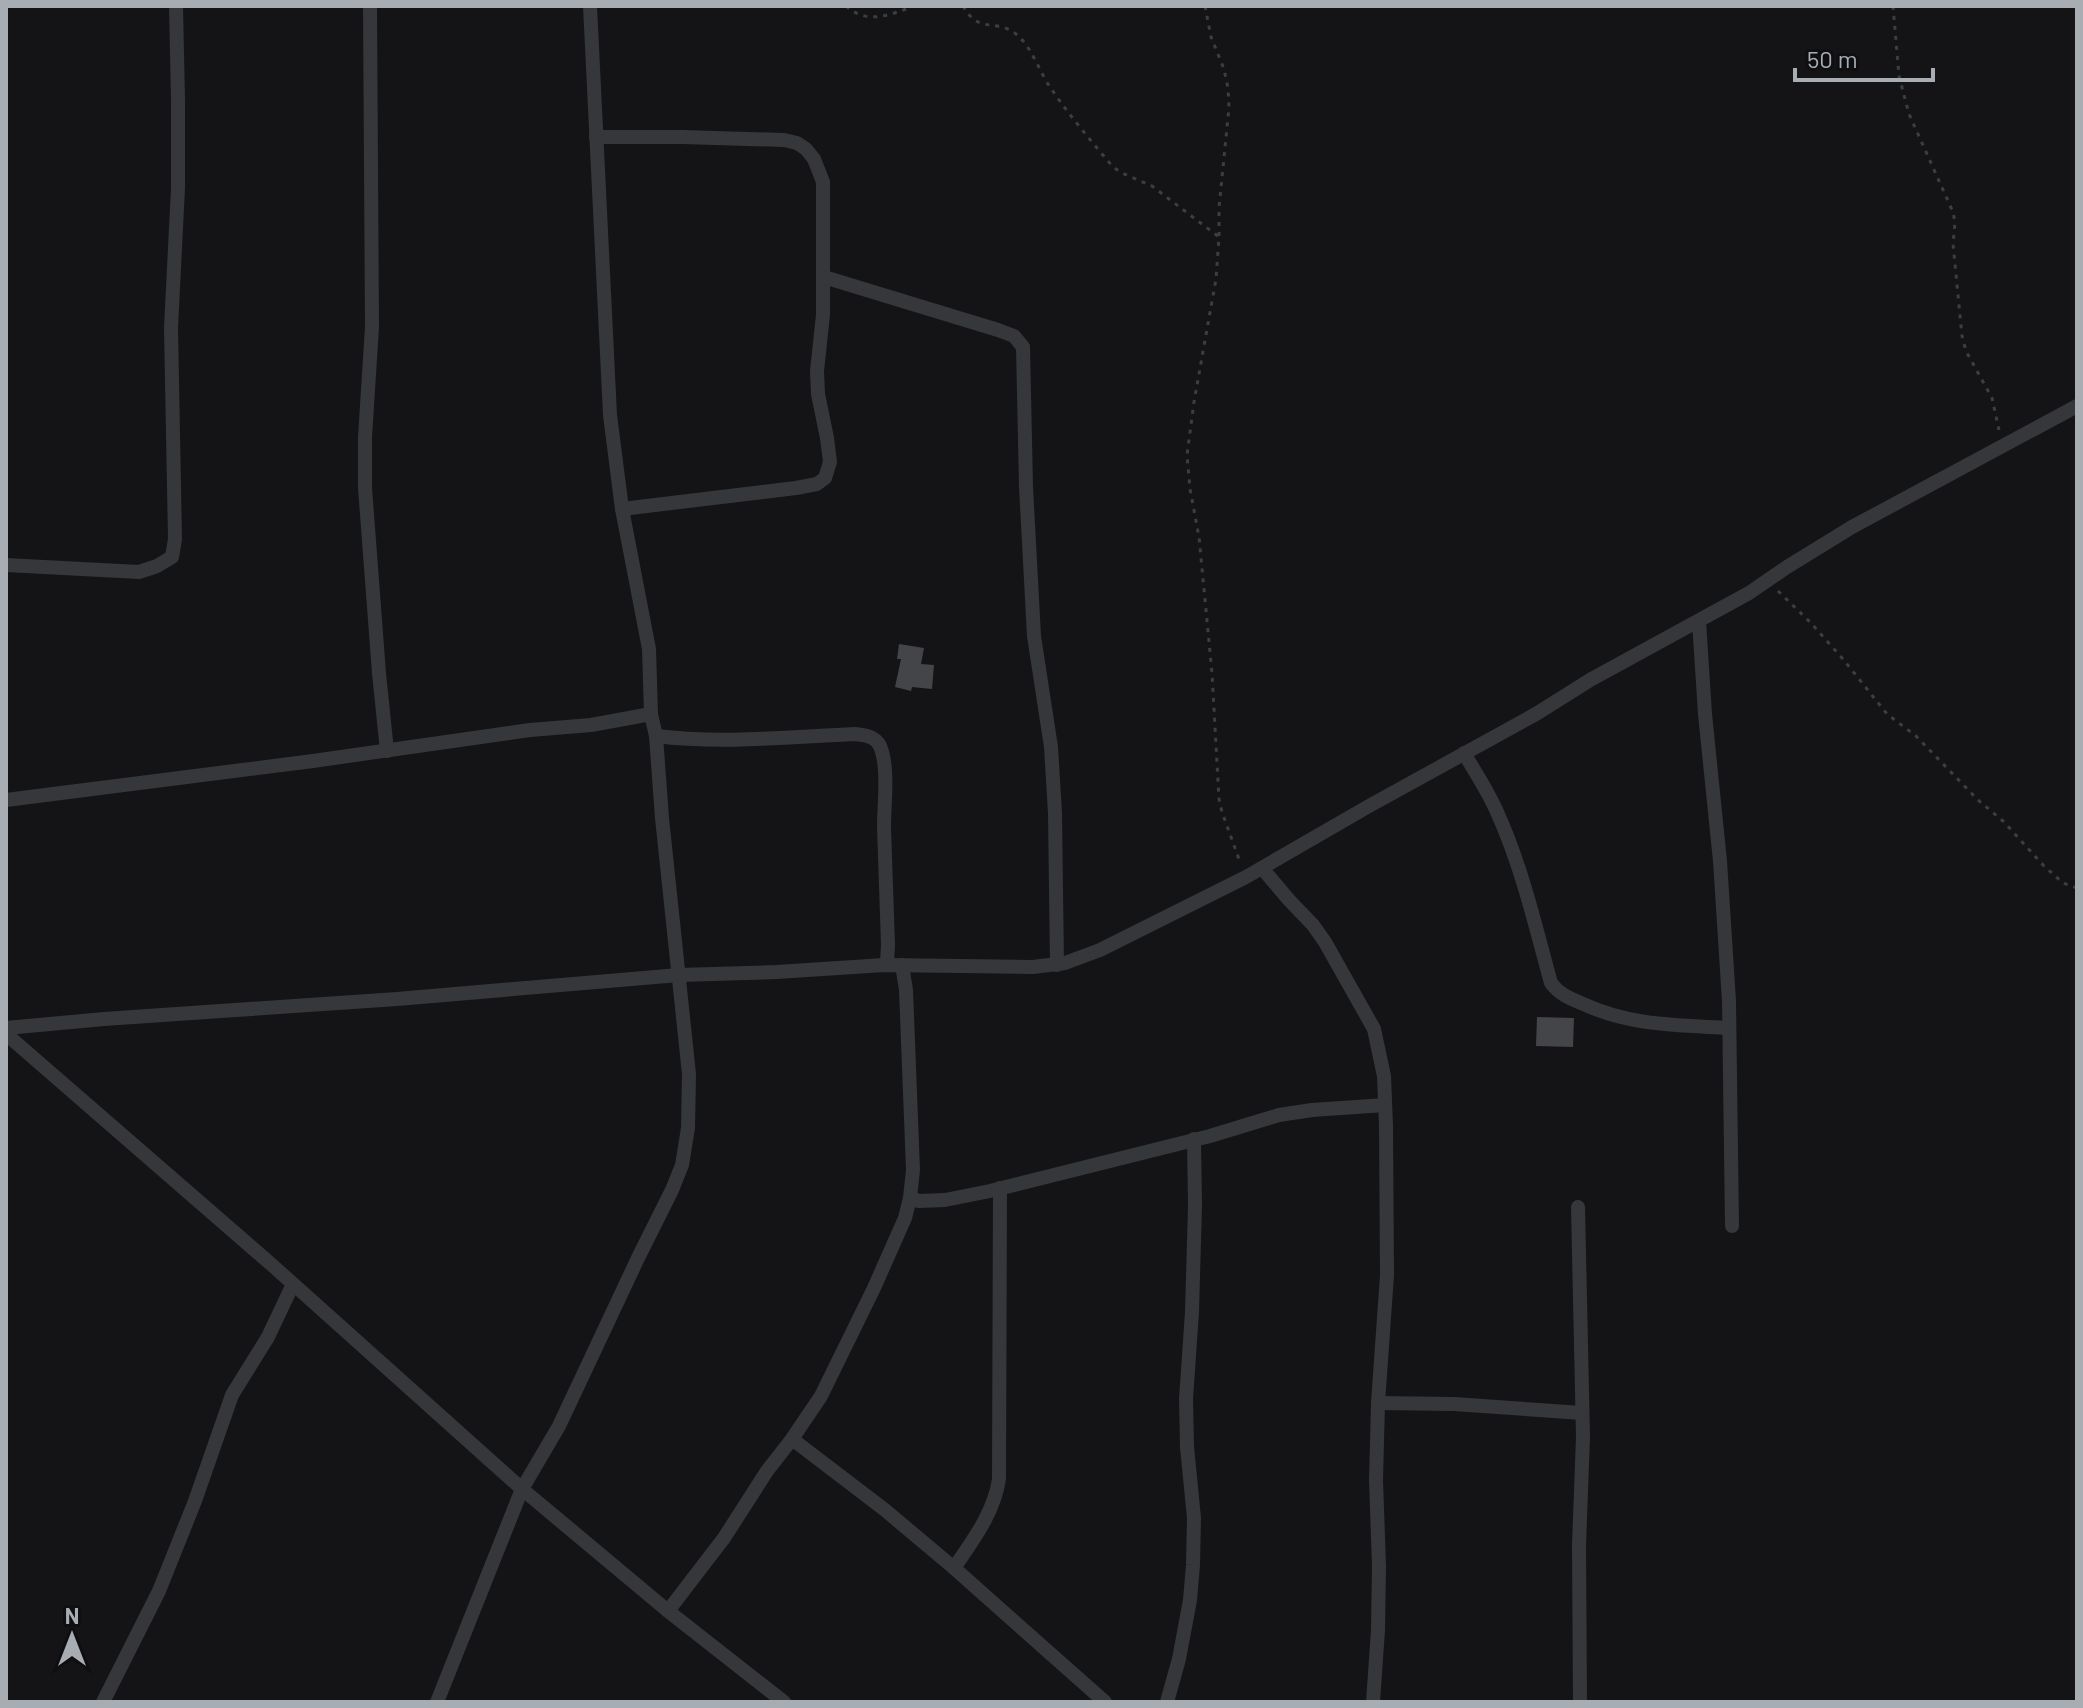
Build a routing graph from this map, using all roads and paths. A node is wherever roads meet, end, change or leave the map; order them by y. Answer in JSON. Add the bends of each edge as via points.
{"nodes":[{"id":1,"x":176,"y":6,"type":"edge"},
{"id":2,"x":370,"y":6,"type":"edge"},
{"id":3,"x":590,"y":6,"type":"edge"},
{"id":4,"x":846,"y":6,"type":"edge"},
{"id":5,"x":914,"y":6,"type":"edge"},
{"id":6,"x":963,"y":6,"type":"edge"},
{"id":7,"x":1205,"y":6,"type":"edge"},
{"id":8,"x":1893,"y":6,"type":"edge"},
{"id":9,"x":596,"y":137,"type":"junction"},
{"id":10,"x":1219,"y":237,"type":"junction"},
{"id":11,"x":824,"y":277,"type":"junction"},
{"id":12,"x":2077,"y":406,"type":"edge"},
{"id":13,"x":2005,"y":446,"type":"junction"},
{"id":14,"x":622,"y":509,"type":"junction"},
{"id":15,"x":6,"y":565,"type":"edge"},
{"id":16,"x":1767,"y":581,"type":"junction"},
{"id":17,"x":1699,"y":621,"type":"junction"},
{"id":18,"x":651,"y":714,"type":"junction"},
{"id":19,"x":656,"y":736,"type":"junction"},
{"id":20,"x":387,"y":751,"type":"junction"},
{"id":21,"x":1464,"y":753,"type":"junction"},
{"id":22,"x":6,"y":800,"type":"edge"},
{"id":23,"x":1262,"y":868,"type":"junction"},
{"id":24,"x":1246,"y":877,"type":"junction"},
{"id":25,"x":2077,"y":888,"type":"edge"},
{"id":26,"x":884,"y":965,"type":"junction"},
{"id":27,"x":902,"y":965,"type":"junction"},
{"id":28,"x":1057,"y":965,"type":"junction"},
{"id":29,"x":679,"y":975,"type":"junction"},
{"id":30,"x":1729,"y":1028,"type":"junction"},
{"id":31,"x":6,"y":1031,"type":"edge"},
{"id":32,"x":1385,"y":1105,"type":"junction"},
{"id":33,"x":1194,"y":1139,"type":"junction"},
{"id":34,"x":1000,"y":1188,"type":"junction"},
{"id":35,"x":910,"y":1198,"type":"junction"},
{"id":36,"x":1578,"y":1207,"type":"dead end"},
{"id":37,"x":1732,"y":1226,"type":"dead end"},
{"id":38,"x":293,"y":1284,"type":"junction"},
{"id":39,"x":1378,"y":1403,"type":"junction"},
{"id":40,"x":1582,"y":1413,"type":"junction"},
{"id":41,"x":792,"y":1439,"type":"junction"},
{"id":42,"x":522,"y":1489,"type":"junction"},
{"id":43,"x":954,"y":1568,"type":"junction"},
{"id":44,"x":668,"y":1611,"type":"junction"},
{"id":45,"x":103,"y":1702,"type":"edge"},
{"id":46,"x":437,"y":1702,"type":"edge"},
{"id":47,"x":784,"y":1702,"type":"edge"},
{"id":48,"x":1105,"y":1702,"type":"edge"},
{"id":49,"x":1167,"y":1702,"type":"edge"},
{"id":50,"x":1373,"y":1702,"type":"edge"},
{"id":51,"x":1580,"y":1702,"type":"edge"}],
"edges":[{"from":1,"to":15,"type":"street","via":[[172,557],[139,572]]},
{"from":2,"to":20,"type":"street","via":[[372,312],[365,488]]},
{"from":3,"to":9,"type":"street"},
{"from":4,"to":5,"type":"path","via":[[869,17]]},
{"from":6,"to":10,"type":"path","via":[[975,22],[1004,28],[1020,38],[1060,103],[1113,167],[1152,186]]},
{"from":7,"to":10,"type":"path","via":[[1228,88]]},
{"from":8,"to":13,"type":"path","via":[[1899,76],[1909,114],[1953,212],[1962,336],[1992,398]]},
{"from":9,"to":11,"type":"street","via":[[797,143],[814,159],[823,182]]},
{"from":9,"to":14,"type":"street","via":[[610,415]]},
{"from":10,"to":24,"type":"path","via":[[1187,455],[1212,673],[1219,799]]},
{"from":11,"to":14,"type":"street","via":[[817,371],[830,462],[825,478],[796,488]]},
{"from":11,"to":28,"type":"street","via":[[998,330],[1014,336],[1023,347],[1034,636],[1055,813]]},
{"from":12,"to":13,"type":"street"},
{"from":13,"to":16,"type":"street","via":[[1852,527]]},
{"from":14,"to":18,"type":"street","via":[[649,649]]},
{"from":16,"to":17,"type":"street"},
{"from":16,"to":25,"type":"path","via":[[1810,622],[1887,714],[1916,736],[2053,875]]},
{"from":17,"to":21,"type":"street"},
{"from":17,"to":30,"type":"street"},
{"from":18,"to":19,"type":"street"},
{"from":18,"to":20,"type":"street"},
{"from":19,"to":26,"type":"street","via":[[854,734],[875,739],[884,783]]},
{"from":19,"to":29,"type":"street"},
{"from":20,"to":22,"type":"street"},
{"from":21,"to":23,"type":"street"},
{"from":21,"to":30,"type":"street","via":[[1497,812],[1519,868],[1556,990],[1636,1022]]},
{"from":23,"to":24,"type":"street"},
{"from":23,"to":32,"type":"street","via":[[1325,942],[1374,1029]]},
{"from":24,"to":28,"type":"street","via":[[1100,950]]},
{"from":26,"to":27,"type":"street"},
{"from":26,"to":29,"type":"street"},
{"from":27,"to":28,"type":"street"},
{"from":27,"to":35,"type":"street","via":[[913,1134]]},
{"from":29,"to":31,"type":"street"},
{"from":29,"to":42,"type":"street","via":[[689,1074],[682,1165],[559,1426]]},
{"from":30,"to":37,"type":"street"},
{"from":31,"to":38,"type":"street"},
{"from":32,"to":33,"type":"street","via":[[1279,1115]]},
{"from":32,"to":39,"type":"street","via":[[1387,1275]]},
{"from":33,"to":34,"type":"street"},
{"from":33,"to":49,"type":"street","via":[[1186,1399],[1193,1565]]},
{"from":34,"to":35,"type":"street","via":[[945,1200]]},
{"from":34,"to":43,"type":"street","via":[[999,1479],[986,1518]]},
{"from":35,"to":41,"type":"street","via":[[874,1288],[821,1396]]},
{"from":36,"to":40,"type":"street"},
{"from":38,"to":42,"type":"street"},
{"from":38,"to":45,"type":"street","via":[[232,1395],[159,1591]]},
{"from":39,"to":40,"type":"street"},
{"from":39,"to":50,"type":"street"},
{"from":40,"to":51,"type":"street"},
{"from":41,"to":43,"type":"street"},
{"from":41,"to":44,"type":"street"},
{"from":42,"to":44,"type":"street"},
{"from":42,"to":46,"type":"street"},
{"from":43,"to":48,"type":"street"},
{"from":44,"to":47,"type":"street"}]}
